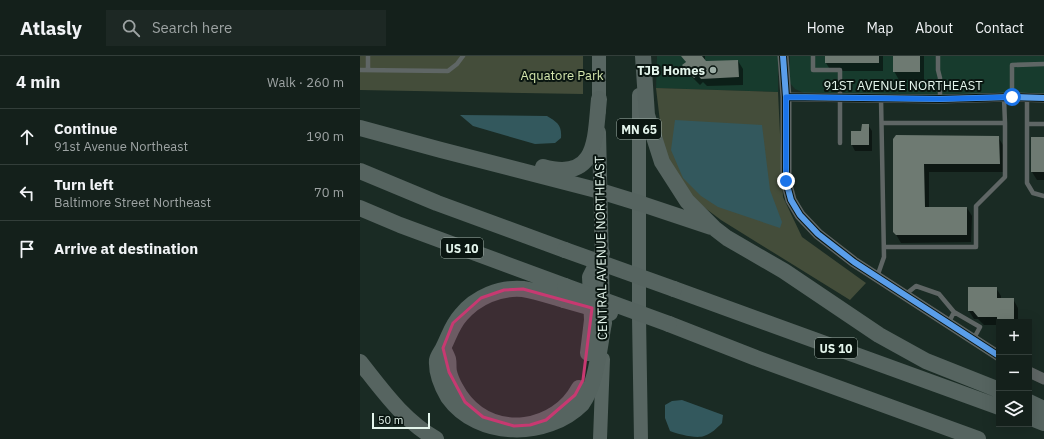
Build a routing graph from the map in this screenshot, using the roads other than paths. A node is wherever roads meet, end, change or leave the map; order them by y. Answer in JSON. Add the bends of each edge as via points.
{"nodes":[{"id":1,"x":368,"y":56,"type":"edge"},
{"id":2,"x":463,"y":56,"type":"edge"},
{"id":3,"x":599,"y":56,"type":"edge"},
{"id":4,"x":638,"y":56,"type":"edge"},
{"id":5,"x":643,"y":56,"type":"edge"},
{"id":6,"x":784,"y":56,"type":"edge"},
{"id":7,"x":813,"y":56,"type":"edge"},
{"id":8,"x":938,"y":56,"type":"edge"},
{"id":9,"x":1044,"y":64,"type":"edge"},
{"id":10,"x":360,"y":70,"type":"edge"},
{"id":11,"x":368,"y":70,"type":"junction"},
{"id":12,"x":786,"y":97,"type":"junction"},
{"id":13,"x":1008,"y":97,"type":"junction"},
{"id":14,"x":1027,"y":97,"type":"junction"},
{"id":15,"x":840,"y":98,"type":"junction"},
{"id":16,"x":881,"y":98,"type":"junction"},
{"id":17,"x":1044,"y":98,"type":"edge"},
{"id":18,"x":599,"y":99,"type":"junction"},
{"id":19,"x":940,"y":99,"type":"junction"},
{"id":20,"x":360,"y":119,"type":"edge"},
{"id":21,"x":882,"y":123,"type":"junction"},
{"id":22,"x":1005,"y":123,"type":"junction"},
{"id":23,"x":1027,"y":124,"type":"junction"},
{"id":24,"x":1044,"y":124,"type":"edge"},
{"id":25,"x":360,"y":128,"type":"edge"},
{"id":26,"x":840,"y":142,"type":"dead end"},
{"id":27,"x":360,"y":171,"type":"edge"},
{"id":28,"x":600,"y":191,"type":"junction"},
{"id":29,"x":1044,"y":196,"type":"edge"},
{"id":30,"x":639,"y":203,"type":"junction"},
{"id":31,"x":360,"y":208,"type":"edge"},
{"id":32,"x":714,"y":228,"type":"junction"},
{"id":33,"x":884,"y":246,"type":"junction"},
{"id":34,"x":602,"y":253,"type":"junction"},
{"id":35,"x":877,"y":277,"type":"junction"},
{"id":36,"x":564,"y":293,"type":"junction"},
{"id":37,"x":905,"y":295,"type":"junction"},
{"id":38,"x":954,"y":312,"type":"junction"},
{"id":39,"x":604,"y":322,"type":"junction"},
{"id":40,"x":948,"y":324,"type":"junction"},
{"id":41,"x":973,"y":340,"type":"junction"},
{"id":42,"x":444,"y":348,"type":"junction"},
{"id":43,"x":997,"y":355,"type":"edge"},
{"id":44,"x":360,"y":362,"type":"edge"},
{"id":45,"x":1032,"y":373,"type":"edge"},
{"id":46,"x":1044,"y":379,"type":"edge"},
{"id":47,"x":996,"y":389,"type":"edge"},
{"id":48,"x":1032,"y":403,"type":"edge"},
{"id":49,"x":996,"y":406,"type":"edge"},
{"id":50,"x":1044,"y":409,"type":"edge"},
{"id":51,"x":1032,"y":419,"type":"edge"},
{"id":52,"x":1044,"y":423,"type":"edge"},
{"id":53,"x":436,"y":439,"type":"edge"},
{"id":54,"x":600,"y":439,"type":"edge"},
{"id":55,"x":641,"y":439,"type":"edge"},
{"id":56,"x":978,"y":439,"type":"edge"}],
"edges":[{"from":1,"to":11,"type":"lane"},
{"from":2,"to":11,"type":"lane","via":[[448,71]]},
{"from":3,"to":18,"type":"highway","name":"CENTRAL AVENUE NORTHEAST","number":"MN 65"},
{"from":4,"to":30,"type":"highway","number":"MN 65"},
{"from":5,"to":32,"type":"highway","via":[[647,115],[662,162],[687,201]]},
{"from":6,"to":12,"type":"street"},
{"from":7,"to":15,"type":"lane","via":[[813,70],[840,70]]},
{"from":8,"to":19,"type":"lane"},
{"from":9,"to":13,"type":"lane","via":[[1012,65]]},
{"from":10,"to":11,"type":"lane"},
{"from":12,"to":15,"type":"street","name":"91ST AVENUE NORTHEAST"},
{"from":12,"to":35,"type":"street","via":[[786,181],[791,200],[800,215],[818,234]]},
{"from":13,"to":14,"type":"street","name":"91ST AVENUE NORTHEAST"},
{"from":13,"to":19,"type":"street","name":"91ST AVENUE NORTHEAST"},
{"from":13,"to":22,"type":"lane"},
{"from":14,"to":17,"type":"street","name":"91ST AVENUE NORTHEAST"},
{"from":14,"to":23,"type":"lane"},
{"from":15,"to":16,"type":"street","name":"91ST AVENUE NORTHEAST"},
{"from":15,"to":26,"type":"lane"},
{"from":16,"to":19,"type":"street","name":"91ST AVENUE NORTHEAST"},
{"from":16,"to":21,"type":"lane"},
{"from":18,"to":20,"type":"highway","via":[[594,144],[589,158],[567,171]]},
{"from":18,"to":28,"type":"highway","name":"CENTRAL AVENUE NORTHEAST","number":"MN 65"},
{"from":21,"to":22,"type":"lane"},
{"from":21,"to":33,"type":"lane"},
{"from":22,"to":33,"type":"lane","via":[[1005,177],[976,206],[976,247]]},
{"from":23,"to":24,"type":"lane"},
{"from":23,"to":29,"type":"lane","via":[[1027,183],[1033,193]]},
{"from":25,"to":28,"type":"highway"},
{"from":27,"to":49,"type":"highway","number":"US 10","bridge":true,"via":[[437,203]]},
{"from":28,"to":30,"type":"highway"},
{"from":28,"to":34,"type":"highway","name":"CENTRAL AVENUE NORTHEAST","number":"MN 65"},
{"from":30,"to":32,"type":"highway"},
{"from":30,"to":55,"type":"highway","number":"MN 65"},
{"from":31,"to":36,"type":"highway","number":"US 10"},
{"from":32,"to":47,"type":"highway","via":[[784,271],[878,336],[926,361]]},
{"from":33,"to":35,"type":"lane","via":[[884,257]]},
{"from":34,"to":39,"type":"highway","name":"CENTRAL AVENUE NORTHEAST","number":"MN 65"},
{"from":34,"to":42,"type":"highway","via":[[590,277],[592,320],[583,380],[575,395],[562,409],[546,420],[514,426],[499,424],[483,417],[465,402],[454,386]]},
{"from":35,"to":37,"type":"street"},
{"from":36,"to":42,"type":"highway","via":[[504,290],[481,298],[453,323]]},
{"from":36,"to":56,"type":"highway","number":"US 10","bridge":true,"via":[[756,358]]},
{"from":37,"to":38,"type":"lane","via":[[916,286],[938,294]]},
{"from":37,"to":40,"type":"street"},
{"from":38,"to":40,"type":"lane"},
{"from":38,"to":41,"type":"lane","via":[[980,327]]},
{"from":39,"to":42,"type":"highway","via":[[592,384],[583,403],[556,427],[526,437],[494,434],[463,417],[446,394],[437,373],[437,358]]},
{"from":39,"to":54,"type":"highway","name":"CENTRAL AVENUE NORTHEAST","number":"MN 65"},
{"from":40,"to":41,"type":"street"},
{"from":41,"to":43,"type":"street"},
{"from":44,"to":53,"type":"highway","via":[[390,402],[422,431]]},
{"from":45,"to":46,"type":"street"},
{"from":48,"to":50,"type":"highway"},
{"from":51,"to":52,"type":"highway"}]}
